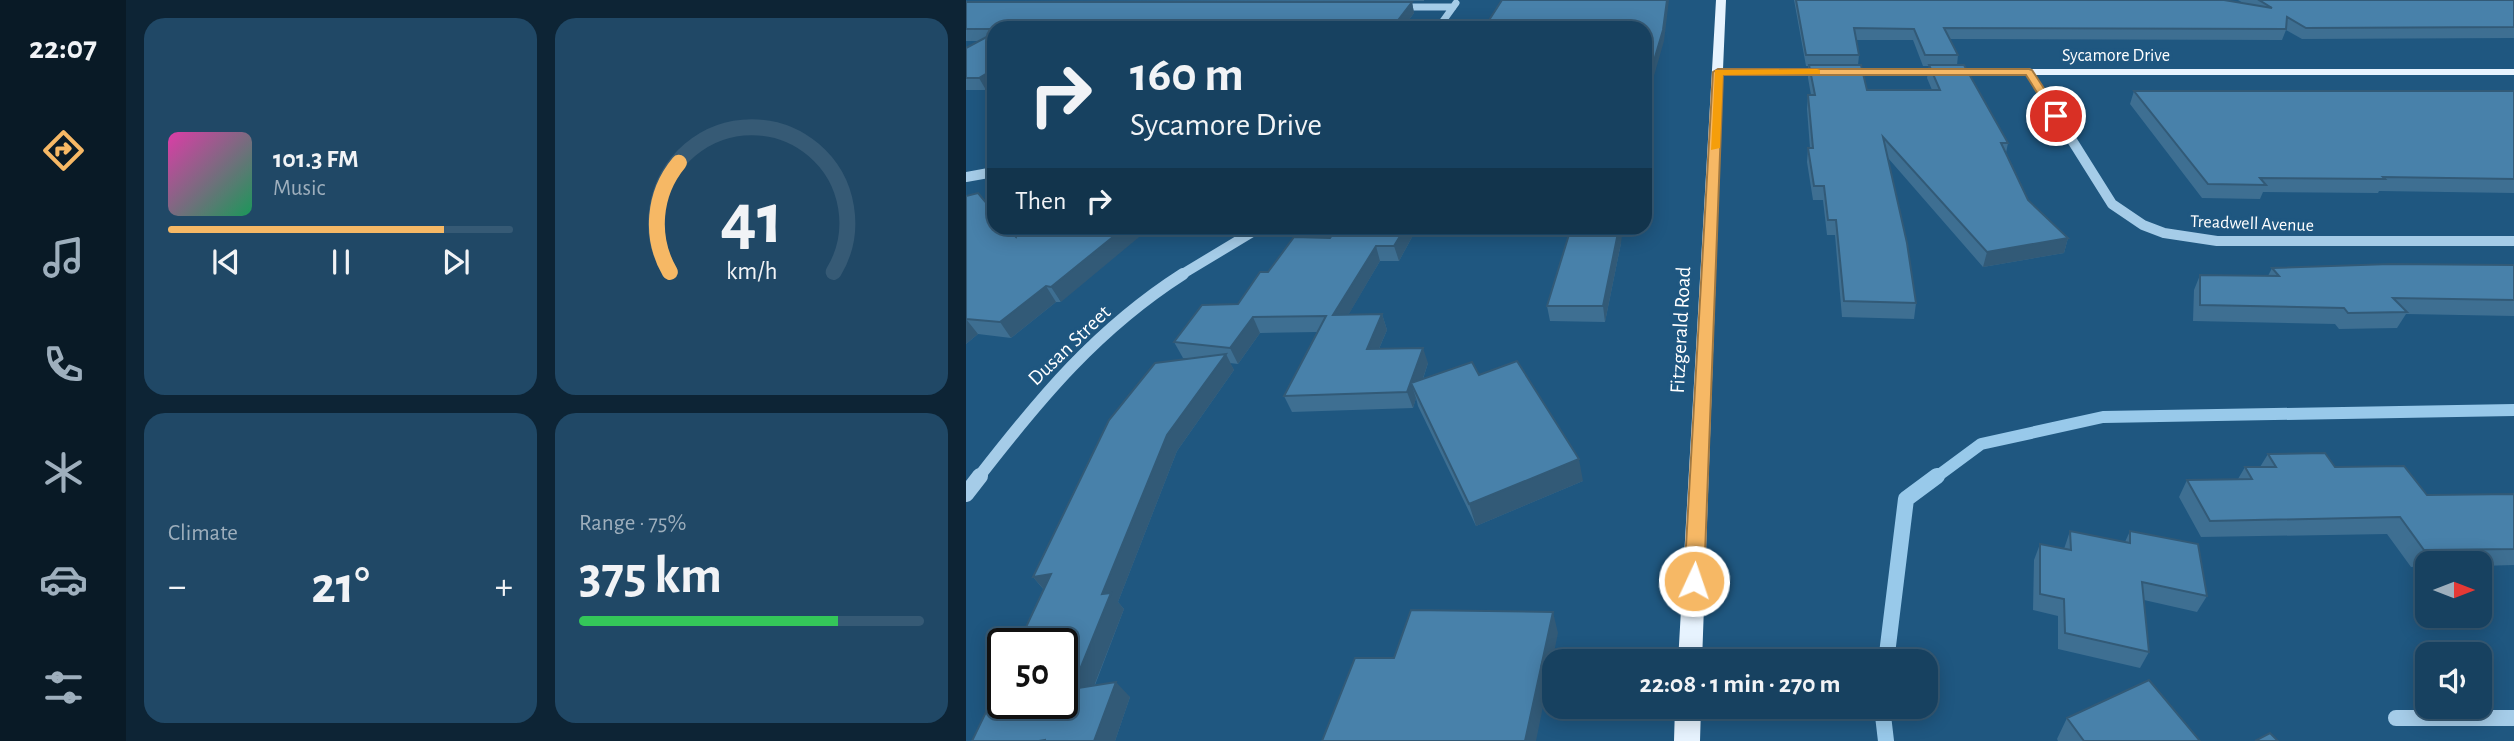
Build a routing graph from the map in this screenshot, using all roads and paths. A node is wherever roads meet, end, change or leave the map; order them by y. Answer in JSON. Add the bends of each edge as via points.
{"nodes":[{"id":1,"x":1721,"y":0,"type":"edge"},
{"id":2,"x":1456,"y":3,"type":"edge"},
{"id":3,"x":1384,"y":6,"type":"edge"},
{"id":4,"x":1443,"y":21,"type":"edge"},
{"id":5,"x":1718,"y":72,"type":"junction"},
{"id":6,"x":2029,"y":72,"type":"junction"},
{"id":7,"x":2514,"y":72,"type":"edge"},
{"id":8,"x":987,"y":173,"type":"edge"},
{"id":9,"x":966,"y":177,"type":"edge"},
{"id":10,"x":1247,"y":235,"type":"edge"},
{"id":11,"x":2514,"y":241,"type":"edge"},
{"id":12,"x":966,"y":495,"type":"edge"},
{"id":13,"x":1691,"y":649,"type":"edge"},
{"id":14,"x":2396,"y":718,"type":"dead end"},
{"id":15,"x":2514,"y":718,"type":"edge"},
{"id":16,"x":1688,"y":719,"type":"edge"},
{"id":17,"x":1687,"y":741,"type":"edge"}],
"edges":[{"from":1,"to":5,"type":"main road","name":"Fitzgerald Road"},
{"from":2,"to":3,"type":"street"},
{"from":2,"to":4,"type":"street"},
{"from":5,"to":6,"type":"main road","name":"Sycamore Drive"},
{"from":5,"to":13,"type":"main road","name":"Fitzgerald Road"},
{"from":6,"to":7,"type":"main road","name":"Sycamore Drive"},
{"from":6,"to":11,"type":"street","name":"Treadwell Avenue","via":[[2112,204],[2164,233],[2217,241]]},
{"from":8,"to":9,"type":"street"},
{"from":10,"to":12,"type":"street","name":"Dusan Street","via":[[1175,278],[1101,335],[1034,406]]},
{"from":14,"to":15,"type":"street"},
{"from":16,"to":17,"type":"main road"}]}
